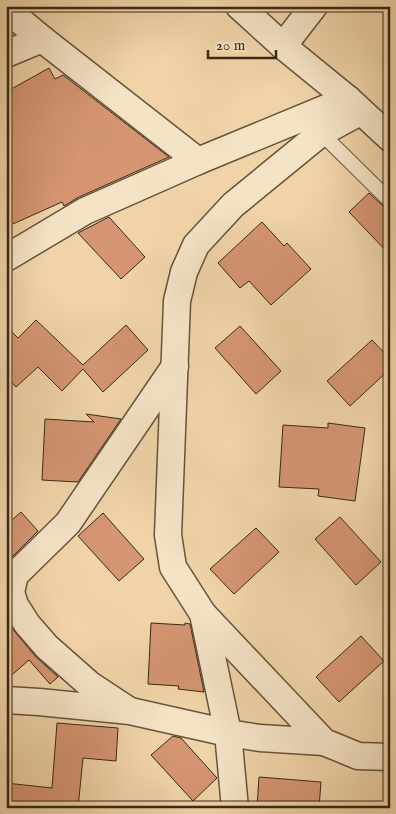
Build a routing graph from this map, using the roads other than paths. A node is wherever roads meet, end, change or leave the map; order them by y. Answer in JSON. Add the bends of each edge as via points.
{"nodes":[{"id":1,"x":239,"y":6,"type":"edge"},
{"id":2,"x":314,"y":6,"type":"edge"},
{"id":3,"x":6,"y":9,"type":"edge"},
{"id":4,"x":42,"y":39,"type":"junction"},
{"id":5,"x":282,"y":46,"type":"junction"},
{"id":6,"x":6,"y":54,"type":"edge"},
{"id":7,"x":354,"y":106,"type":"junction"},
{"id":8,"x":321,"y":133,"type":"junction"},
{"id":9,"x":390,"y":138,"type":"edge"},
{"id":10,"x":198,"y":160,"type":"junction"},
{"id":11,"x":390,"y":201,"type":"edge"},
{"id":12,"x":6,"y":258,"type":"edge"},
{"id":13,"x":175,"y":366,"type":"junction"},
{"id":14,"x":202,"y":614,"type":"junction"},
{"id":15,"x":6,"y":700,"type":"edge"},
{"id":16,"x":130,"y":711,"type":"junction"},
{"id":17,"x":228,"y":733,"type":"junction"},
{"id":18,"x":324,"y":742,"type":"junction"},
{"id":19,"x":390,"y":757,"type":"edge"},
{"id":20,"x":235,"y":808,"type":"edge"}],
"edges":[{"from":1,"to":5,"type":"street"},
{"from":2,"to":5,"type":"street"},
{"from":3,"to":4,"type":"street"},
{"from":4,"to":6,"type":"street"},
{"from":4,"to":10,"type":"street"},
{"from":5,"to":7,"type":"street"},
{"from":7,"to":8,"type":"street"},
{"from":7,"to":9,"type":"street"},
{"from":7,"to":10,"type":"street"},
{"from":8,"to":11,"type":"lane"},
{"from":8,"to":13,"type":"street","via":[[233,204],[196,245],[184,272],[177,301]]},
{"from":10,"to":12,"type":"street","via":[[85,211]]},
{"from":13,"to":14,"type":"street","via":[[168,534],[173,567]]},
{"from":13,"to":16,"type":"street","via":[[68,523],[15,575],[10,592],[26,624],[48,647],[89,684]]},
{"from":14,"to":17,"type":"street"},
{"from":14,"to":18,"type":"street"},
{"from":15,"to":16,"type":"street"},
{"from":16,"to":17,"type":"street"},
{"from":17,"to":18,"type":"street"},
{"from":17,"to":20,"type":"street"},
{"from":18,"to":19,"type":"street","via":[[358,756]]}]}
